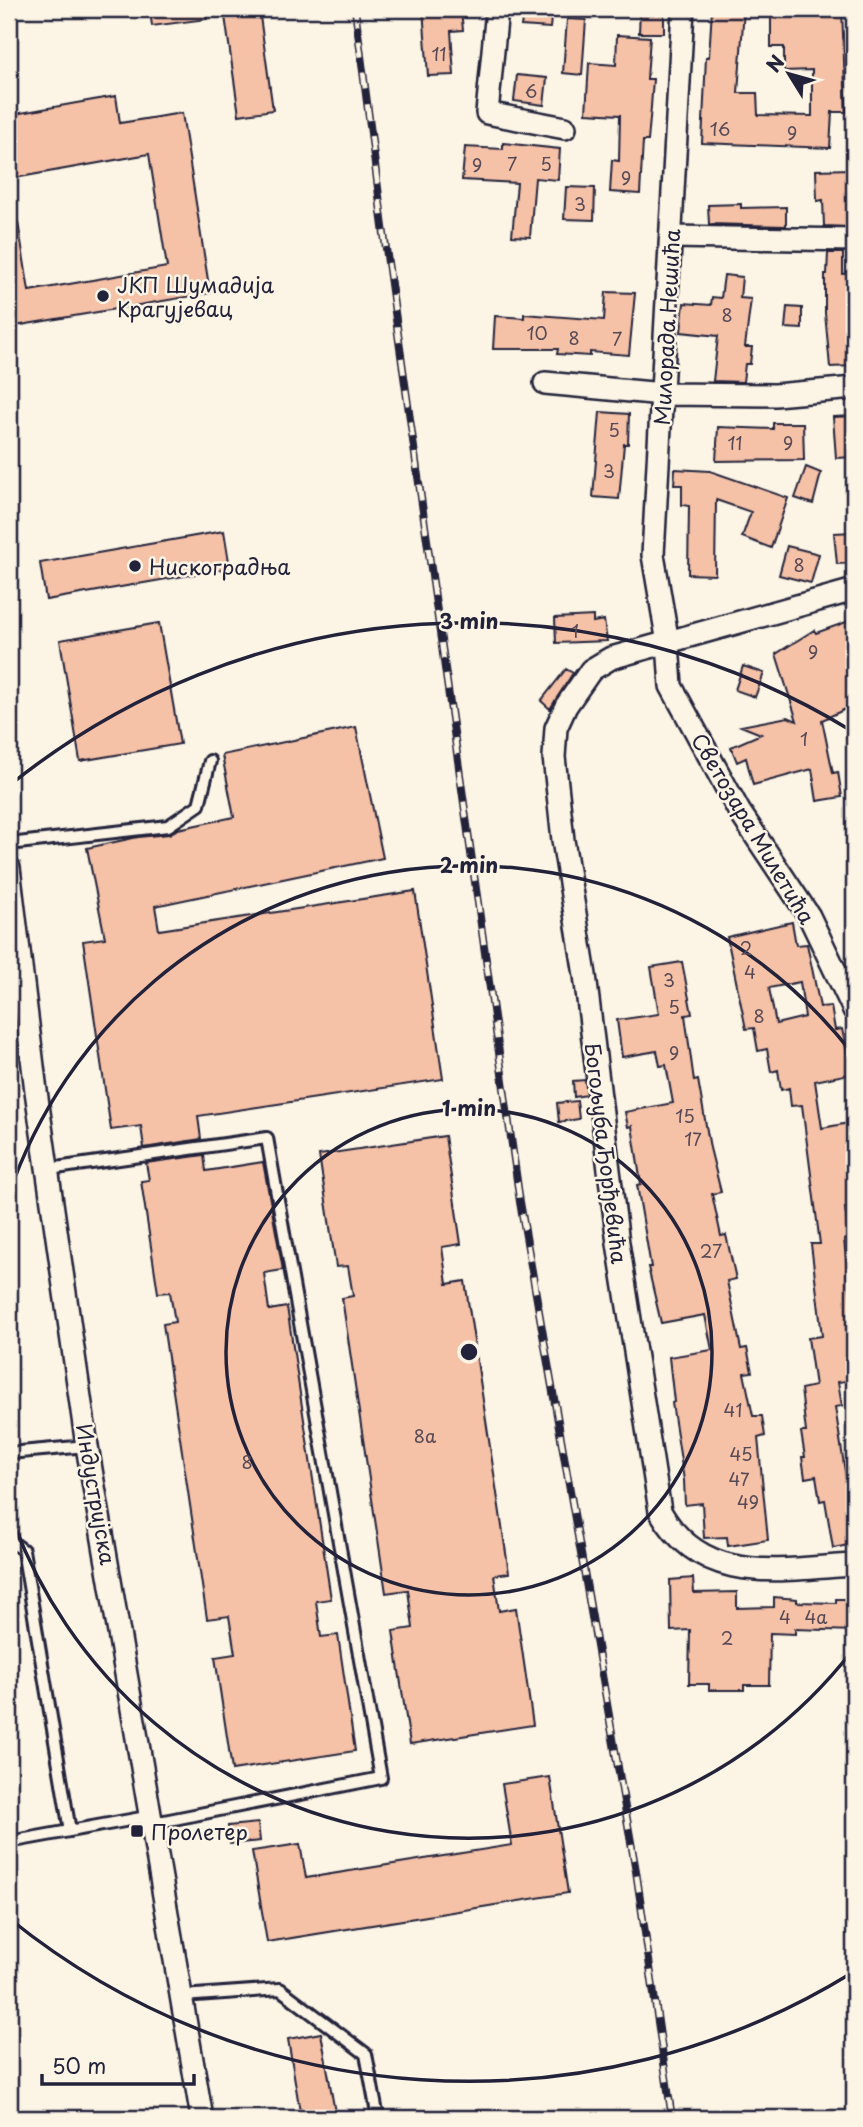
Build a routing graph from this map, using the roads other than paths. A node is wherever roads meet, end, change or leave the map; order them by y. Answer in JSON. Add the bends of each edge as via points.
{"nodes":[{"id":1,"x":497,"y":9,"type":"edge"},
{"id":2,"x":683,"y":9,"type":"edge"},
{"id":3,"x":565,"y":128,"type":"dead end"},
{"id":4,"x":671,"y":237,"type":"junction"},
{"id":5,"x":854,"y":240,"type":"edge"},
{"id":6,"x":545,"y":383,"type":"dead end"},
{"id":7,"x":854,"y":388,"type":"edge"},
{"id":8,"x":663,"y":394,"type":"junction"},
{"id":9,"x":854,"y":590,"type":"edge"},
{"id":10,"x":668,"y":643,"type":"junction"},
{"id":11,"x":210,"y":761,"type":"dead end"},
{"id":12,"x":9,"y":844,"type":"edge"},
{"id":13,"x":9,"y":868,"type":"edge"},
{"id":14,"x":854,"y":1010,"type":"edge"},
{"id":15,"x":49,"y":1169,"type":"junction"},
{"id":16,"x":87,"y":1446,"type":"junction"},
{"id":17,"x":9,"y":1453,"type":"edge"},
{"id":18,"x":9,"y":1540,"type":"edge"},
{"id":19,"x":854,"y":1565,"type":"edge"},
{"id":20,"x":153,"y":1819,"type":"junction"},
{"id":21,"x":70,"y":1831,"type":"junction"},
{"id":22,"x":9,"y":1842,"type":"edge"},
{"id":23,"x":182,"y":1996,"type":"junction"},
{"id":24,"x":202,"y":2118,"type":"edge"},
{"id":25,"x":378,"y":2118,"type":"edge"}],
"edges":[{"from":1,"to":3,"type":"street","via":[[487,113]]},
{"from":2,"to":4,"type":"street","name":"Милорада Нешића"},
{"from":4,"to":5,"type":"street"},
{"from":4,"to":8,"type":"street","name":"Милорада Нешића"},
{"from":6,"to":8,"type":"street"},
{"from":7,"to":8,"type":"street","via":[[775,395]]},
{"from":8,"to":10,"type":"street","name":"Милорада Нешића","via":[[653,555]]},
{"from":9,"to":10,"type":"street","name":"Богољуба Ђорђевића"},
{"from":10,"to":14,"type":"street","name":"Светозара Милетића","via":[[671,686],[739,811],[809,916]]},
{"from":10,"to":19,"type":"street","name":"Богољуба Ђорђевића","via":[[639,648],[591,670],[556,728],[554,757],[618,1243],[660,1511],[685,1544],[712,1562],[768,1570]]},
{"from":11,"to":12,"type":"lane","via":[[199,805],[168,826]]},
{"from":13,"to":15,"type":"street","name":"Индустријска"},
{"from":15,"to":16,"type":"street","name":"Индустријска"},
{"from":15,"to":20,"type":"lane","via":[[267,1138],[381,1778]]},
{"from":16,"to":17,"type":"lane"},
{"from":16,"to":20,"type":"street","name":"Индустријска"},
{"from":18,"to":21,"type":"lane","via":[[23,1550]]},
{"from":20,"to":21,"type":"lane"},
{"from":20,"to":23,"type":"street","name":"Индустријска"},
{"from":21,"to":22,"type":"lane"},
{"from":23,"to":24,"type":"street","name":"Индустријска"},
{"from":23,"to":25,"type":"lane","via":[[279,1989],[366,2054]]}]}
